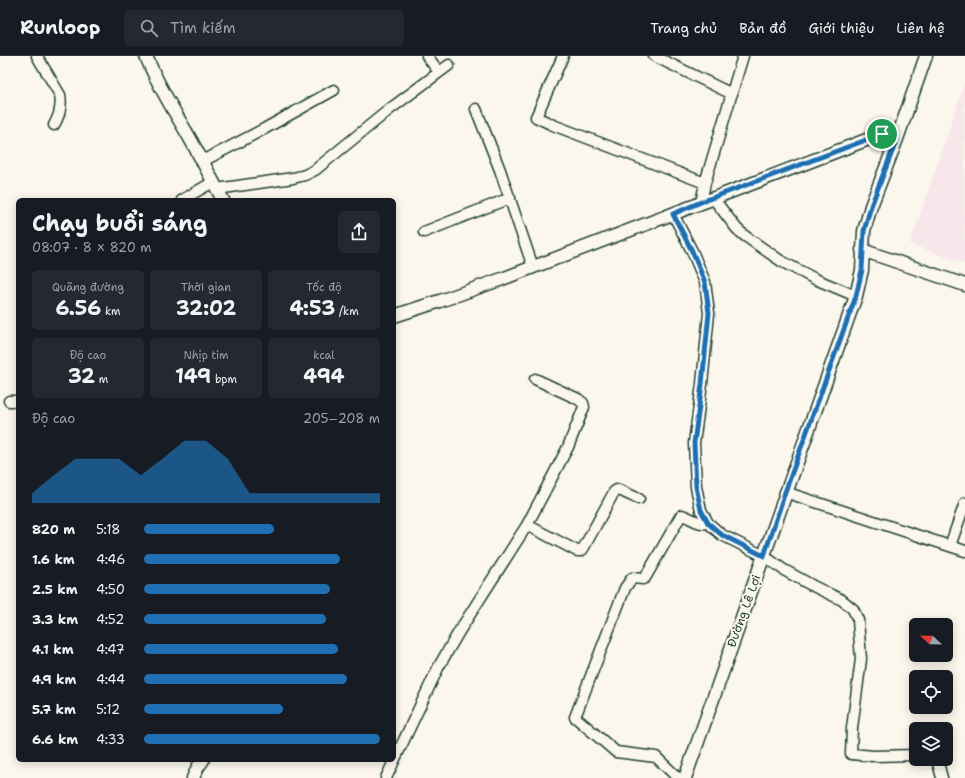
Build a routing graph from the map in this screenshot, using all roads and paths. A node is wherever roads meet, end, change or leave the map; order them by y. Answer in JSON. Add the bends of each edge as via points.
{"nodes":[{"id":1,"x":37,"y":56,"type":"edge"},
{"id":2,"x":146,"y":56,"type":"edge"},
{"id":3,"x":426,"y":56,"type":"edge"},
{"id":4,"x":562,"y":56,"type":"edge"},
{"id":5,"x":654,"y":56,"type":"edge"},
{"id":6,"x":743,"y":56,"type":"edge"},
{"id":7,"x":926,"y":56,"type":"edge"},
{"id":8,"x":449,"y":65,"type":"dead end"},
{"id":9,"x":439,"y":72,"type":"junction"},
{"id":10,"x":334,"y":90,"type":"dead end"},
{"id":11,"x":732,"y":94,"type":"junction"},
{"id":12,"x":476,"y":109,"type":"dead end"},
{"id":13,"x":54,"y":125,"type":"dead end"},
{"id":14,"x":897,"y":139,"type":"junction"},
{"id":15,"x":202,"y":161,"type":"junction"},
{"id":16,"x":705,"y":183,"type":"junction"},
{"id":17,"x":215,"y":185,"type":"junction"},
{"id":18,"x":186,"y":198,"type":"edge"},
{"id":19,"x":222,"y":198,"type":"edge"},
{"id":20,"x":510,"y":198,"type":"junction"},
{"id":21,"x":713,"y":198,"type":"junction"},
{"id":22,"x":701,"y":202,"type":"junction"},
{"id":23,"x":673,"y":214,"type":"junction"},
{"id":24,"x":424,"y":232,"type":"dead end"},
{"id":25,"x":862,"y":250,"type":"junction"},
{"id":26,"x":533,"y":267,"type":"junction"},
{"id":27,"x":965,"y":285,"type":"edge"},
{"id":28,"x":856,"y":296,"type":"junction"},
{"id":29,"x":396,"y":315,"type":"edge"},
{"id":30,"x":535,"y":379,"type":"dead end"},
{"id":31,"x":785,"y":492,"type":"junction"},
{"id":32,"x":639,"y":499,"type":"dead end"},
{"id":33,"x":965,"y":503,"type":"edge"},
{"id":34,"x":708,"y":523,"type":"junction"},
{"id":35,"x":526,"y":525,"type":"junction"},
{"id":36,"x":950,"y":546,"type":"junction"},
{"id":37,"x":965,"y":551,"type":"edge"},
{"id":38,"x":764,"y":556,"type":"junction"},
{"id":39,"x":909,"y":755,"type":"edge"},
{"id":40,"x":396,"y":757,"type":"edge"},
{"id":41,"x":202,"y":762,"type":"edge"},
{"id":42,"x":394,"y":762,"type":"edge"},
{"id":43,"x":939,"y":766,"type":"edge"},
{"id":44,"x":193,"y":778,"type":"edge"},
{"id":45,"x":386,"y":778,"type":"edge"},
{"id":46,"x":678,"y":778,"type":"edge"},
{"id":47,"x":685,"y":778,"type":"edge"},
{"id":48,"x":942,"y":778,"type":"edge"}],
"edges":[{"from":1,"to":13,"type":"street","via":[[60,95],[59,118]]},
{"from":2,"to":15,"type":"street","via":[[151,70]]},
{"from":3,"to":9,"type":"street"},
{"from":4,"to":16,"type":"street","via":[[536,117]]},
{"from":5,"to":11,"type":"street"},
{"from":6,"to":11,"type":"street"},
{"from":7,"to":14,"type":"street","name":"Đường Lê Lợi"},
{"from":8,"to":9,"type":"street"},
{"from":9,"to":17,"type":"street","via":[[331,158],[305,175]]},
{"from":10,"to":15,"type":"street"},
{"from":11,"to":16,"type":"street"},
{"from":12,"to":20,"type":"street"},
{"from":14,"to":21,"type":"street","via":[[882,134]]},
{"from":14,"to":25,"type":"street","name":"Đường Lê Lợi","via":[[871,206]]},
{"from":15,"to":17,"type":"street"},
{"from":16,"to":22,"type":"street"},
{"from":17,"to":18,"type":"street"},
{"from":17,"to":19,"type":"street"},
{"from":20,"to":24,"type":"street"},
{"from":20,"to":26,"type":"street"},
{"from":21,"to":22,"type":"street"},
{"from":21,"to":28,"type":"street","via":[[744,236],[815,279]]},
{"from":22,"to":23,"type":"street"},
{"from":23,"to":26,"type":"street"},
{"from":23,"to":34,"type":"street","via":[[705,282],[709,313],[694,443],[696,487],[701,510]]},
{"from":25,"to":27,"type":"street"},
{"from":25,"to":28,"type":"street","name":"Đường Lê Lợi","via":[[862,270]]},
{"from":26,"to":29,"type":"street"},
{"from":28,"to":31,"type":"street","name":"Đường Lê Lợi"},
{"from":30,"to":35,"type":"street","via":[[578,399],[584,407],[568,447]]},
{"from":31,"to":36,"type":"street"},
{"from":31,"to":38,"type":"street","name":"Đường Lê Lợi"},
{"from":32,"to":35,"type":"street","via":[[619,490],[614,492],[580,552]]},
{"from":33,"to":36,"type":"street"},
{"from":34,"to":38,"type":"street","via":[[722,535]]},
{"from":34,"to":46,"type":"street","via":[[701,524],[682,515],[645,578],[631,579],[625,588],[575,717],[616,752],[656,757]]},
{"from":35,"to":40,"type":"street","via":[[439,666]]},
{"from":36,"to":37,"type":"street"},
{"from":38,"to":39,"type":"street","via":[[784,570],[842,600],[853,609],[858,620],[861,659],[851,754]]},
{"from":38,"to":47,"type":"street","name":"Đường Lê Lợi"},
{"from":41,"to":44,"type":"street"},
{"from":42,"to":45,"type":"street"},
{"from":43,"to":48,"type":"street"}]}
